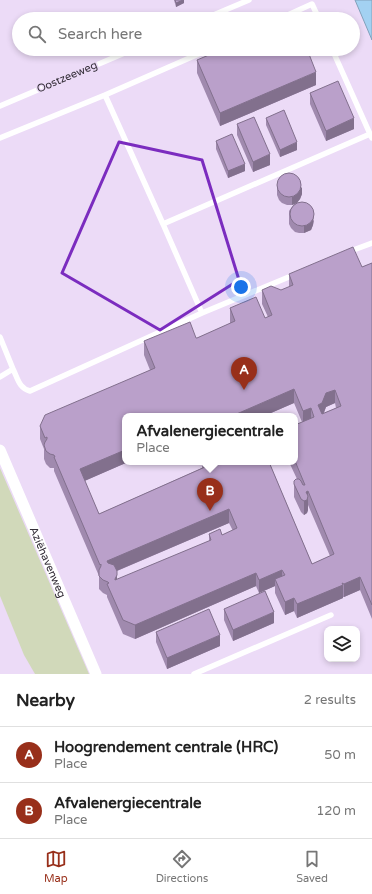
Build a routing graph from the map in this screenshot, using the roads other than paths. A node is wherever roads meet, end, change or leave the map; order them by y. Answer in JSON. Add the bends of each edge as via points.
{"nodes":[{"id":1,"x":249,"y":0,"type":"edge"},
{"id":2,"x":221,"y":12,"type":"edge"},
{"id":3,"x":294,"y":12,"type":"edge"},
{"id":4,"x":316,"y":12,"type":"edge"},
{"id":5,"x":118,"y":56,"type":"edge"},
{"id":6,"x":194,"y":56,"type":"edge"},
{"id":7,"x":335,"y":56,"type":"edge"},
{"id":8,"x":105,"y":95,"type":"junction"},
{"id":9,"x":0,"y":106,"type":"edge"},
{"id":10,"x":371,"y":136,"type":"edge"},
{"id":11,"x":0,"y":138,"type":"edge"},
{"id":12,"x":163,"y":224,"type":"junction"},
{"id":13,"x":372,"y":243,"type":"edge"},
{"id":14,"x":344,"y":254,"type":"edge"},
{"id":15,"x":301,"y":272,"type":"edge"},
{"id":16,"x":202,"y":313,"type":"junction"},
{"id":17,"x":0,"y":337,"type":"edge"},
{"id":18,"x":13,"y":369,"type":"junction"},
{"id":19,"x":0,"y":377,"type":"edge"},
{"id":20,"x":0,"y":450,"type":"edge"},
{"id":21,"x":331,"y":615,"type":"dead end"},
{"id":22,"x":96,"y":674,"type":"edge"},
{"id":23,"x":194,"y":674,"type":"edge"}],
"edges":[{"from":1,"to":2,"type":"lane"},
{"from":3,"to":4,"type":"lane","via":[[312,4]]},
{"from":5,"to":9,"type":"lane","name":"Oostzeeweg"},
{"from":6,"to":8,"type":"lane"},
{"from":7,"to":10,"type":"lane"},
{"from":8,"to":11,"type":"lane"},
{"from":8,"to":12,"type":"lane"},
{"from":10,"to":12,"type":"lane"},
{"from":12,"to":16,"type":"lane"},
{"from":13,"to":14,"type":"lane"},
{"from":15,"to":16,"type":"lane"},
{"from":16,"to":18,"type":"lane","via":[[30,391],[24,390]]},
{"from":17,"to":18,"type":"lane"},
{"from":18,"to":19,"type":"lane"},
{"from":20,"to":22,"type":"street","name":"Aziëhavenweg"},
{"from":21,"to":23,"type":"lane"}]}
